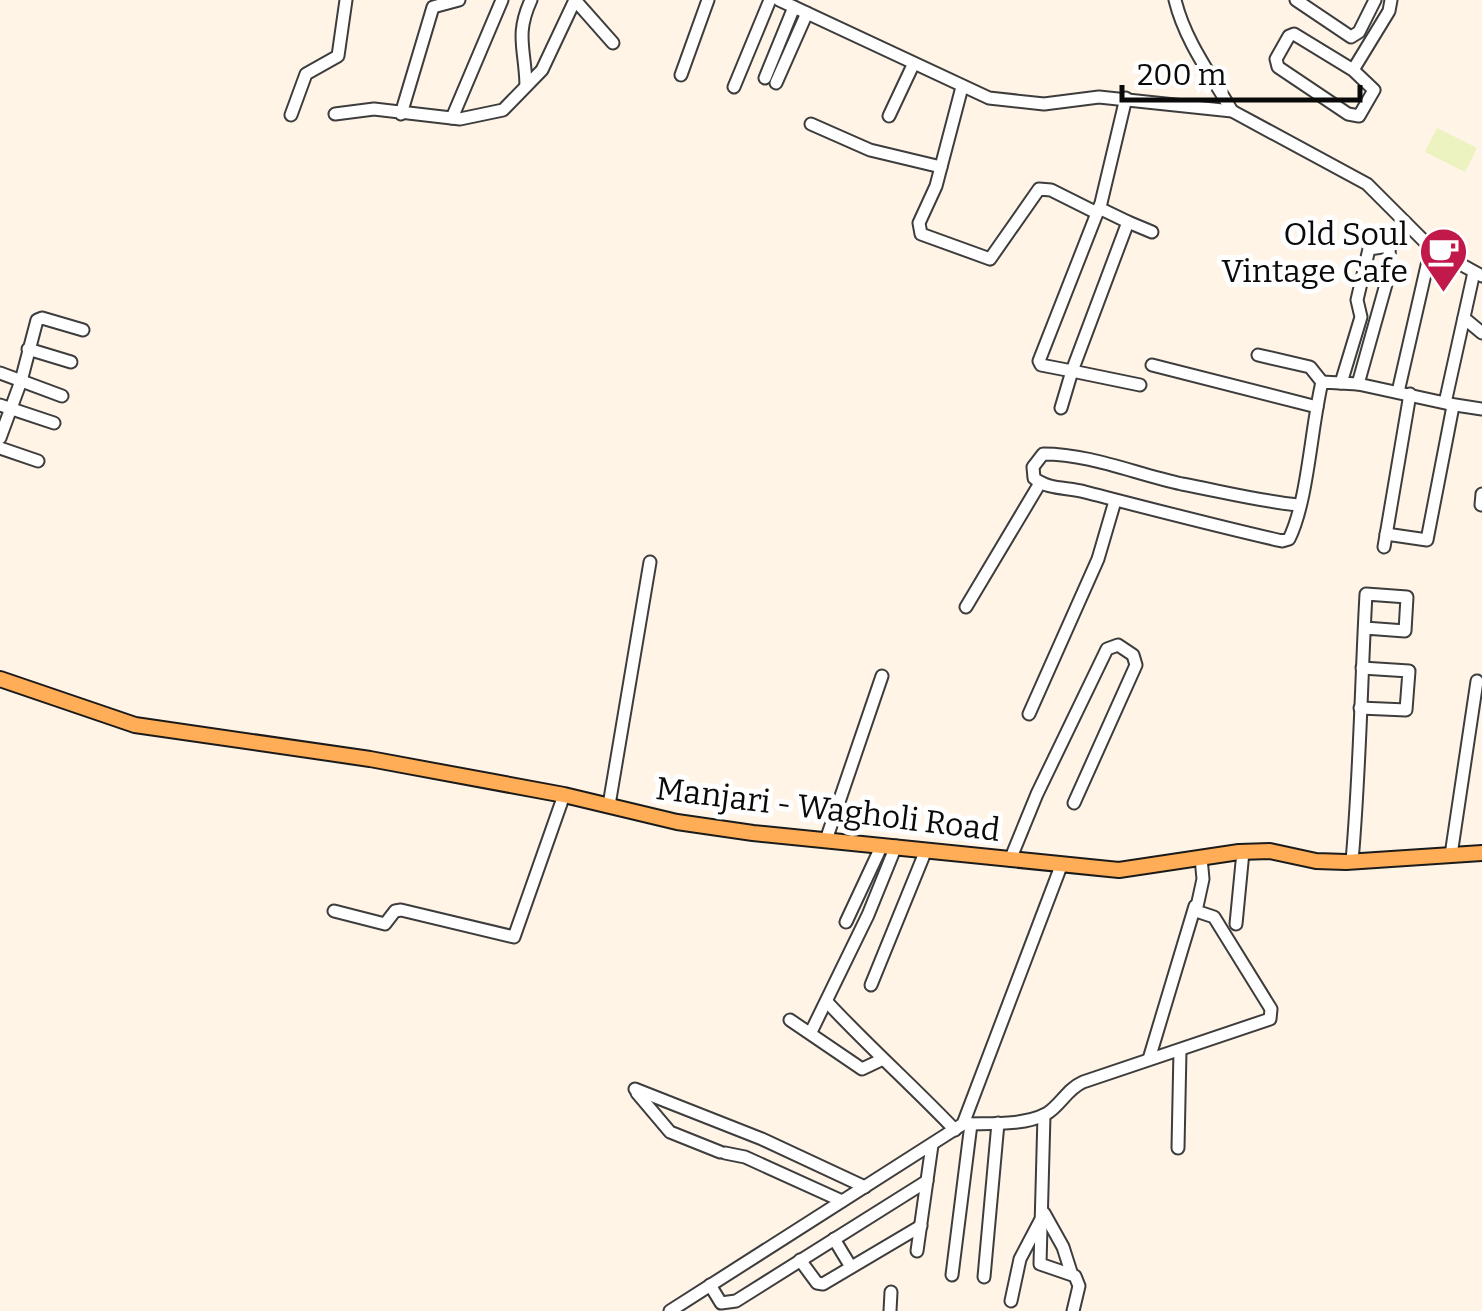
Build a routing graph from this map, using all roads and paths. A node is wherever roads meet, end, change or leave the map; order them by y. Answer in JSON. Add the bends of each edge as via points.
{"nodes":[{"id":1,"x":346,"y":0,"type":"edge"},
{"id":2,"x":459,"y":0,"type":"edge"},
{"id":3,"x":502,"y":0,"type":"edge"},
{"id":4,"x":531,"y":0,"type":"edge"},
{"id":5,"x":575,"y":0,"type":"edge"},
{"id":6,"x":708,"y":0,"type":"edge"},
{"id":7,"x":770,"y":0,"type":"edge"},
{"id":8,"x":779,"y":0,"type":"edge"},
{"id":9,"x":1175,"y":0,"type":"edge"},
{"id":10,"x":1296,"y":0,"type":"edge"},
{"id":11,"x":1376,"y":0,"type":"edge"},
{"id":12,"x":1391,"y":0,"type":"edge"},
{"id":13,"x":434,"y":2,"type":"edge"},
{"id":14,"x":794,"y":7,"type":"junction"},
{"id":15,"x":807,"y":13,"type":"junction"},
{"id":16,"x":613,"y":43,"type":"dead end"},
{"id":17,"x":913,"y":65,"type":"junction"},
{"id":18,"x":1353,"y":70,"type":"junction"},
{"id":19,"x":680,"y":75,"type":"dead end"},
{"id":20,"x":526,"y":85,"type":"junction"},
{"id":21,"x":734,"y":87,"type":"dead end"},
{"id":22,"x":962,"y":87,"type":"junction"},
{"id":23,"x":1126,"y":98,"type":"junction"},
{"id":24,"x":1232,"y":111,"type":"junction"},
{"id":25,"x":335,"y":114,"type":"dead end"},
{"id":26,"x":401,"y":114,"type":"junction"},
{"id":27,"x":291,"y":115,"type":"dead end"},
{"id":28,"x":890,"y":116,"type":"dead end"},
{"id":29,"x":452,"y":118,"type":"junction"},
{"id":30,"x":811,"y":124,"type":"dead end"},
{"id":31,"x":941,"y":168,"type":"junction"},
{"id":32,"x":1098,"y":210,"type":"junction"},
{"id":33,"x":1128,"y":222,"type":"junction"},
{"id":34,"x":1406,"y":224,"type":"junction"},
{"id":35,"x":1152,"y":232,"type":"dead end"},
{"id":36,"x":1390,"y":246,"type":"junction"},
{"id":37,"x":1431,"y":248,"type":"junction"},
{"id":38,"x":1478,"y":274,"type":"edge"},
{"id":39,"x":1464,"y":318,"type":"junction"},
{"id":40,"x":83,"y":330,"type":"dead end"},
{"id":41,"x":1482,"y":333,"type":"edge"},
{"id":42,"x":28,"y":349,"type":"junction"},
{"id":43,"x":1258,"y":355,"type":"dead end"},
{"id":44,"x":71,"y":362,"type":"dead end"},
{"id":45,"x":1152,"y":365,"type":"dead end"},
{"id":46,"x":1072,"y":370,"type":"junction"},
{"id":47,"x":0,"y":373,"type":"edge"},
{"id":48,"x":21,"y":380,"type":"junction"},
{"id":49,"x":1322,"y":382,"type":"junction"},
{"id":50,"x":1342,"y":382,"type":"junction"},
{"id":51,"x":1140,"y":384,"type":"dead end"},
{"id":52,"x":1358,"y":384,"type":"junction"},
{"id":53,"x":1404,"y":393,"type":"junction"},
{"id":54,"x":62,"y":396,"type":"dead end"},
{"id":55,"x":1449,"y":404,"type":"junction"},
{"id":56,"x":6,"y":407,"type":"edge"},
{"id":57,"x":1317,"y":407,"type":"junction"},
{"id":58,"x":1061,"y":408,"type":"dead end"},
{"id":59,"x":1482,"y":409,"type":"edge"},
{"id":60,"x":54,"y":423,"type":"dead end"},
{"id":61,"x":0,"y":438,"type":"edge"},
{"id":62,"x":0,"y":448,"type":"edge"},
{"id":63,"x":38,"y":461,"type":"dead end"},
{"id":64,"x":1040,"y":483,"type":"junction"},
{"id":65,"x":1116,"y":501,"type":"junction"},
{"id":66,"x":1298,"y":506,"type":"junction"},
{"id":67,"x":650,"y":562,"type":"dead end"},
{"id":68,"x":966,"y":607,"type":"dead end"},
{"id":69,"x":1364,"y":628,"type":"junction"},
{"id":70,"x":1362,"y":668,"type":"junction"},
{"id":71,"x":882,"y":676,"type":"dead end"},
{"id":72,"x":0,"y":679,"type":"edge"},
{"id":73,"x":1478,"y":682,"type":"dead end"},
{"id":74,"x":1360,"y":708,"type":"junction"},
{"id":75,"x":1029,"y":714,"type":"dead end"},
{"id":76,"x":564,"y":795,"type":"junction"},
{"id":77,"x":1074,"y":803,"type":"dead end"},
{"id":78,"x":609,"y":805,"type":"junction"},
{"id":79,"x":826,"y":840,"type":"junction"},
{"id":80,"x":889,"y":846,"type":"junction"},
{"id":81,"x":926,"y":850,"type":"junction"},
{"id":82,"x":1243,"y":852,"type":"junction"},
{"id":83,"x":1482,"y":853,"type":"edge"},
{"id":84,"x":1452,"y":855,"type":"junction"},
{"id":85,"x":1201,"y":858,"type":"junction"},
{"id":86,"x":1010,"y":860,"type":"junction"},
{"id":87,"x":1352,"y":861,"type":"junction"},
{"id":88,"x":1061,"y":866,"type":"junction"},
{"id":89,"x":1203,"y":879,"type":"junction"},
{"id":90,"x":334,"y":911,"type":"dead end"},
{"id":91,"x":846,"y":922,"type":"dead end"},
{"id":92,"x":1236,"y":924,"type":"dead end"},
{"id":93,"x":871,"y":986,"type":"dead end"},
{"id":94,"x":828,"y":1003,"type":"junction"},
{"id":95,"x":790,"y":1020,"type":"dead end"},
{"id":96,"x":811,"y":1032,"type":"junction"},
{"id":97,"x":1180,"y":1050,"type":"junction"},
{"id":98,"x":881,"y":1060,"type":"junction"},
{"id":99,"x":1148,"y":1060,"type":"junction"},
{"id":100,"x":1044,"y":1115,"type":"junction"},
{"id":101,"x":998,"y":1123,"type":"junction"},
{"id":102,"x":963,"y":1126,"type":"junction"},
{"id":103,"x":932,"y":1144,"type":"junction"},
{"id":104,"x":1178,"y":1148,"type":"dead end"},
{"id":105,"x":927,"y":1181,"type":"junction"},
{"id":106,"x":865,"y":1187,"type":"junction"},
{"id":107,"x":842,"y":1201,"type":"junction"},
{"id":108,"x":1041,"y":1214,"type":"junction"},
{"id":109,"x":921,"y":1226,"type":"junction"},
{"id":110,"x":834,"y":1239,"type":"junction"},
{"id":111,"x":918,"y":1251,"type":"dead end"},
{"id":112,"x":800,"y":1260,"type":"junction"},
{"id":113,"x":852,"y":1267,"type":"junction"},
{"id":114,"x":1071,"y":1272,"type":"junction"},
{"id":115,"x":952,"y":1274,"type":"dead end"},
{"id":116,"x":984,"y":1277,"type":"dead end"},
{"id":117,"x":710,"y":1285,"type":"junction"},
{"id":118,"x":891,"y":1292,"type":"dead end"},
{"id":119,"x":1010,"y":1300,"type":"dead end"},
{"id":120,"x":670,"y":1311,"type":"edge"},
{"id":121,"x":890,"y":1311,"type":"edge"},
{"id":122,"x":1074,"y":1311,"type":"edge"}],
"edges":[{"from":1,"to":27,"type":"street","via":[[339,53],[306,74]]},
{"from":2,"to":13,"type":"street"},
{"from":3,"to":29,"type":"street"},
{"from":4,"to":20,"type":"street","via":[[520,33]]},
{"from":5,"to":16,"type":"street"},
{"from":5,"to":20,"type":"street","via":[[542,70]]},
{"from":6,"to":19,"type":"street"},
{"from":7,"to":21,"type":"street"},
{"from":8,"to":14,"type":"street"},
{"from":9,"to":24,"type":"street","via":[[1204,70]]},
{"from":10,"to":11,"type":"street","via":[[1352,36]]},
{"from":12,"to":18,"type":"street"},
{"from":13,"to":26,"type":"street"},
{"from":14,"to":15,"type":"street"},
{"from":14,"to":15,"type":"street","via":[[770,80]]},
{"from":15,"to":17,"type":"street"},
{"from":17,"to":22,"type":"street"},
{"from":17,"to":28,"type":"street"},
{"from":18,"to":18,"type":"street","via":[[1374,90],[1359,116],[1276,60],[1294,34]]},
{"from":20,"to":29,"type":"street","via":[[503,110]]},
{"from":22,"to":23,"type":"street","via":[[989,98],[1044,104]]},
{"from":22,"to":31,"type":"street"},
{"from":23,"to":24,"type":"street"},
{"from":23,"to":32,"type":"street"},
{"from":24,"to":34,"type":"street","via":[[1366,184]]},
{"from":25,"to":26,"type":"street"},
{"from":26,"to":29,"type":"street"},
{"from":30,"to":31,"type":"street","via":[[870,150]]},
{"from":31,"to":32,"type":"street","via":[[919,231],[988,259],[1039,189]]},
{"from":32,"to":33,"type":"street"},
{"from":32,"to":46,"type":"street","via":[[1038,362]]},
{"from":33,"to":35,"type":"street"},
{"from":33,"to":46,"type":"street"},
{"from":34,"to":36,"type":"street"},
{"from":34,"to":37,"type":"street"},
{"from":36,"to":50,"type":"street","via":[[1368,249],[1357,300],[1361,317]]},
{"from":36,"to":52,"type":"street","via":[[1390,270]]},
{"from":37,"to":38,"type":"street"},
{"from":37,"to":53,"type":"street"},
{"from":38,"to":39,"type":"street"},
{"from":39,"to":41,"type":"street"},
{"from":39,"to":55,"type":"street"},
{"from":40,"to":42,"type":"street","via":[[40,318]]},
{"from":42,"to":44,"type":"street"},
{"from":42,"to":48,"type":"street"},
{"from":43,"to":49,"type":"street","via":[[1310,367]]},
{"from":45,"to":57,"type":"street"},
{"from":46,"to":51,"type":"street"},
{"from":46,"to":58,"type":"street"},
{"from":47,"to":48,"type":"street"},
{"from":48,"to":54,"type":"street"},
{"from":48,"to":56,"type":"street"},
{"from":49,"to":50,"type":"street"},
{"from":49,"to":57,"type":"street"},
{"from":50,"to":52,"type":"street"},
{"from":52,"to":53,"type":"street"},
{"from":53,"to":55,"type":"street"},
{"from":53,"to":55,"type":"street","via":[[1385,540],[1427,540]]},
{"from":55,"to":59,"type":"street"},
{"from":56,"to":60,"type":"street"},
{"from":56,"to":61,"type":"street"},
{"from":57,"to":66,"type":"street"},
{"from":62,"to":63,"type":"street"},
{"from":64,"to":65,"type":"street"},
{"from":64,"to":66,"type":"street","via":[[1034,466],[1043,454],[1056,454]]},
{"from":64,"to":68,"type":"street"},
{"from":65,"to":66,"type":"street","via":[[1282,541],[1294,530]]},
{"from":65,"to":75,"type":"street","via":[[1098,560]]},
{"from":67,"to":78,"type":"street"},
{"from":69,"to":69,"type":"street","via":[[1405,631],[1408,597],[1366,594]]},
{"from":69,"to":70,"type":"street"},
{"from":70,"to":74,"type":"street"},
{"from":70,"to":74,"type":"street","via":[[1409,671],[1406,710]]},
{"from":71,"to":79,"type":"street"},
{"from":72,"to":76,"type":"main road","name":"Manjari - Wagholi Road","via":[[134,725]]},
{"from":73,"to":84,"type":"street"},
{"from":74,"to":87,"type":"street"},
{"from":76,"to":78,"type":"main road","name":"Manjari - Wagholi Road"},
{"from":76,"to":90,"type":"street","via":[[514,937],[401,910],[385,924]]},
{"from":77,"to":86,"type":"street","via":[[1136,666],[1134,654],[1118,645],[1107,649]]},
{"from":78,"to":79,"type":"main road","name":"Manjari - Wagholi Road","via":[[713,828]]},
{"from":79,"to":80,"type":"main road","name":"Manjari - Wagholi Road"},
{"from":80,"to":81,"type":"main road","name":"Manjari - Wagholi Road"},
{"from":80,"to":91,"type":"street"},
{"from":80,"to":94,"type":"street"},
{"from":81,"to":86,"type":"main road","name":"Manjari - Wagholi Road"},
{"from":81,"to":93,"type":"street"},
{"from":82,"to":85,"type":"main road","name":"Manjari - Wagholi Road"},
{"from":82,"to":87,"type":"main road","name":"Manjari - Wagholi Road"},
{"from":82,"to":92,"type":"street"},
{"from":83,"to":84,"type":"main road","name":"Manjari - Wagholi Road"},
{"from":84,"to":87,"type":"main road","name":"Manjari - Wagholi Road"},
{"from":85,"to":88,"type":"main road","name":"Manjari - Wagholi Road","via":[[1119,870]]},
{"from":85,"to":89,"type":"street"},
{"from":86,"to":88,"type":"main road","name":"Manjari - Wagholi Road"},
{"from":88,"to":102,"type":"street"},
{"from":89,"to":97,"type":"street","via":[[1196,911],[1214,917],[1224,930],[1272,1015]]},
{"from":89,"to":99,"type":"street"},
{"from":94,"to":96,"type":"street"},
{"from":94,"to":98,"type":"street"},
{"from":95,"to":96,"type":"street"},
{"from":96,"to":98,"type":"street","via":[[862,1070]]},
{"from":97,"to":99,"type":"street"},
{"from":97,"to":104,"type":"street"},
{"from":98,"to":102,"type":"street"},
{"from":99,"to":100,"type":"street","via":[[1077,1084]]},
{"from":100,"to":101,"type":"street"},
{"from":100,"to":108,"type":"street"},
{"from":101,"to":102,"type":"street"},
{"from":101,"to":116,"type":"street"},
{"from":102,"to":103,"type":"street"},
{"from":102,"to":115,"type":"street"},
{"from":103,"to":105,"type":"street"},
{"from":103,"to":106,"type":"street"},
{"from":105,"to":109,"type":"street"},
{"from":105,"to":110,"type":"street"},
{"from":106,"to":107,"type":"street"},
{"from":106,"to":107,"type":"street","via":[[635,1090],[670,1132]]},
{"from":107,"to":117,"type":"street"},
{"from":108,"to":114,"type":"street"},
{"from":108,"to":114,"type":"street","via":[[1040,1265]]},
{"from":108,"to":119,"type":"street"},
{"from":109,"to":111,"type":"street"},
{"from":109,"to":113,"type":"street"},
{"from":110,"to":112,"type":"street"},
{"from":110,"to":113,"type":"street"},
{"from":112,"to":113,"type":"street","via":[[820,1284]]},
{"from":112,"to":117,"type":"street","via":[[730,1303],[722,1303]]},
{"from":114,"to":122,"type":"street","via":[[1079,1286]]},
{"from":117,"to":120,"type":"street"},
{"from":118,"to":121,"type":"street"}]}
